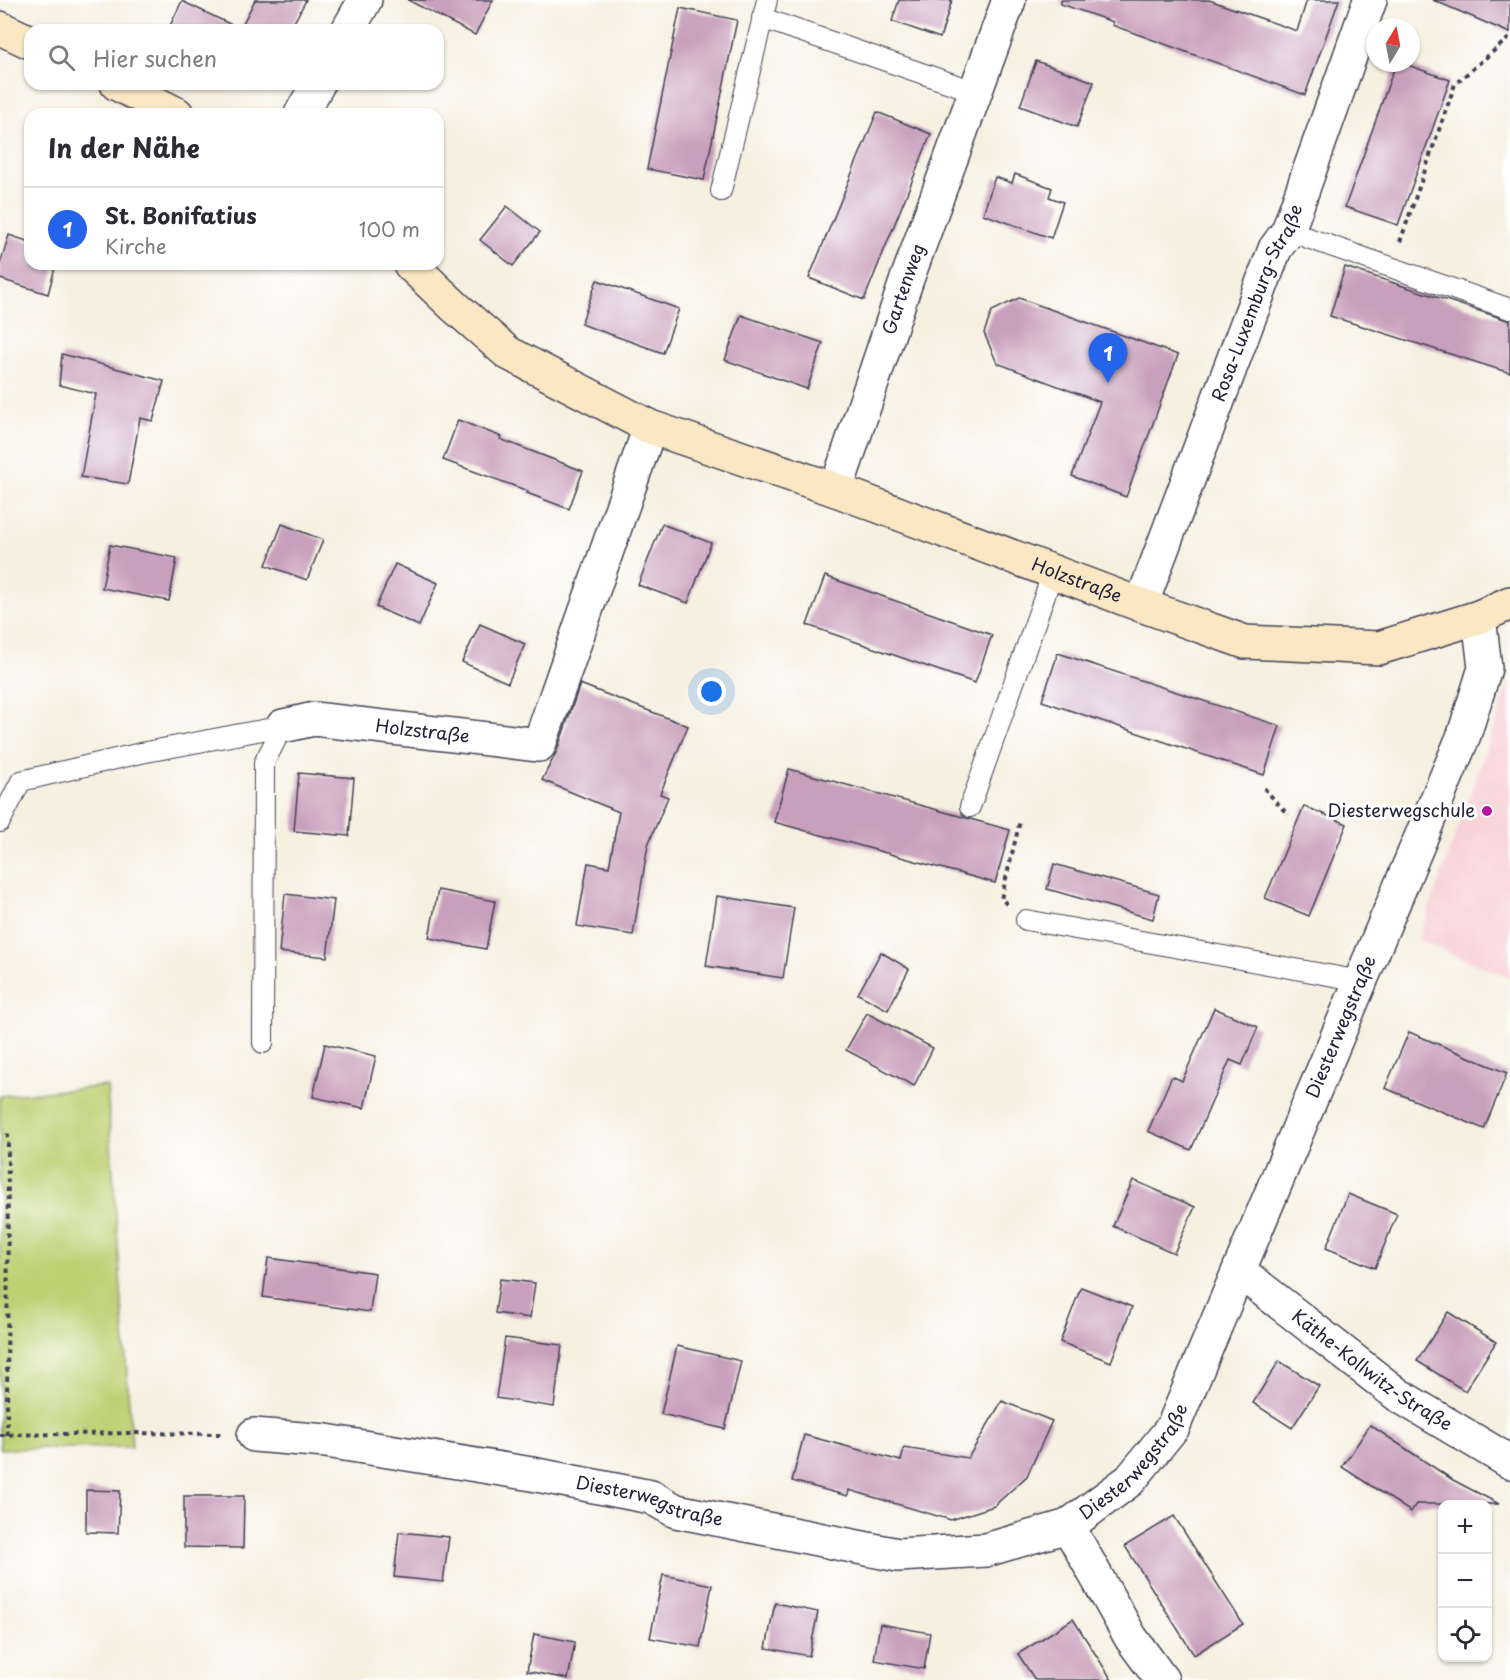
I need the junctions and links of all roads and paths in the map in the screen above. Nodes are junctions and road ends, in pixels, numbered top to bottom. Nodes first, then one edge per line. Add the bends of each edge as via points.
1 (365, 0) edge
2 (1009, 0) edge
3 (1369, 0) edge
4 (764, 9) edge
5 (351, 24) edge
6 (0, 28) edge
7 (1510, 37) edge
8 (24, 39) edge
9 (129, 90) edge
10 (315, 90) edge
11 (976, 92) junction
12 (165, 108) edge
13 (304, 108) edge
14 (721, 191) dead end
15 (1288, 231) junction
16 (1391, 267) junction
17 (417, 270) edge
18 (1510, 309) edge
19 (650, 427) junction
20 (836, 490) junction
21 (1053, 572) junction
22 (1510, 603) edge
23 (1142, 606) junction
24 (1479, 617) junction
25 (283, 726) junction
26 (1264, 788) dead end
27 (970, 807) dead end
28 (1288, 815) dead end
29 (1020, 821) dead end
30 (0, 822) edge
31 (1026, 920) joint
32 (1361, 981) junction
33 (263, 1043) dead end
34 (8, 1133) dead end
35 (1239, 1271) junction
36 (0, 1435) edge
37 (7, 1435) junction
38 (254, 1435) joint
39 (1510, 1462) edge
40 (1068, 1526) junction
41 (1162, 1680) edge

1 - 5 street
2 - 11 street, Gartenweg
3 - 15 street, Rosa-Luxemburg-Straße
4 - 11 lane
4 - 14 lane
6 - 8 street
7 - 16 path via 1455,84
9 - 12 street
10 - 13 street
11 - 20 street, Gartenweg via 907,279
15 - 16 lane
15 - 23 street, Rosa-Luxemburg-Straße via 1275,249
16 - 18 lane
17 - 19 street, Holzstraße via 508,353
19 - 20 street, Holzstraße
19 - 25 street, Holzstraße via 539,745 314,719
20 - 21 street, Holzstraße
21 - 23 street, Holzstraße
21 - 27 lane
22 - 24 street, Holzstraße
23 - 24 street, Holzstraße via 1245,642 1379,648
24 - 32 street, Diesterwegstraße via 1485,668 1464,735
25 - 30 lane, Holzstraße via 21,780
25 - 33 lane via 264,763
26 - 28 path
29 - 31 path via 1001,899
31 - 32 lane
32 - 35 street, Diesterwegstraße
34 - 37 path
35 - 39 street, Käthe-Kollwitz-Straße via 1398,1395
35 - 40 street, Diesterwegstraße via 1173,1427 1130,1480
36 - 37 path
37 - 38 path
38 - 40 street, Diesterwegstraße via 326,1441 532,1474 651,1497 676,1511 898,1555 986,1550
40 - 41 street via 1131,1638

